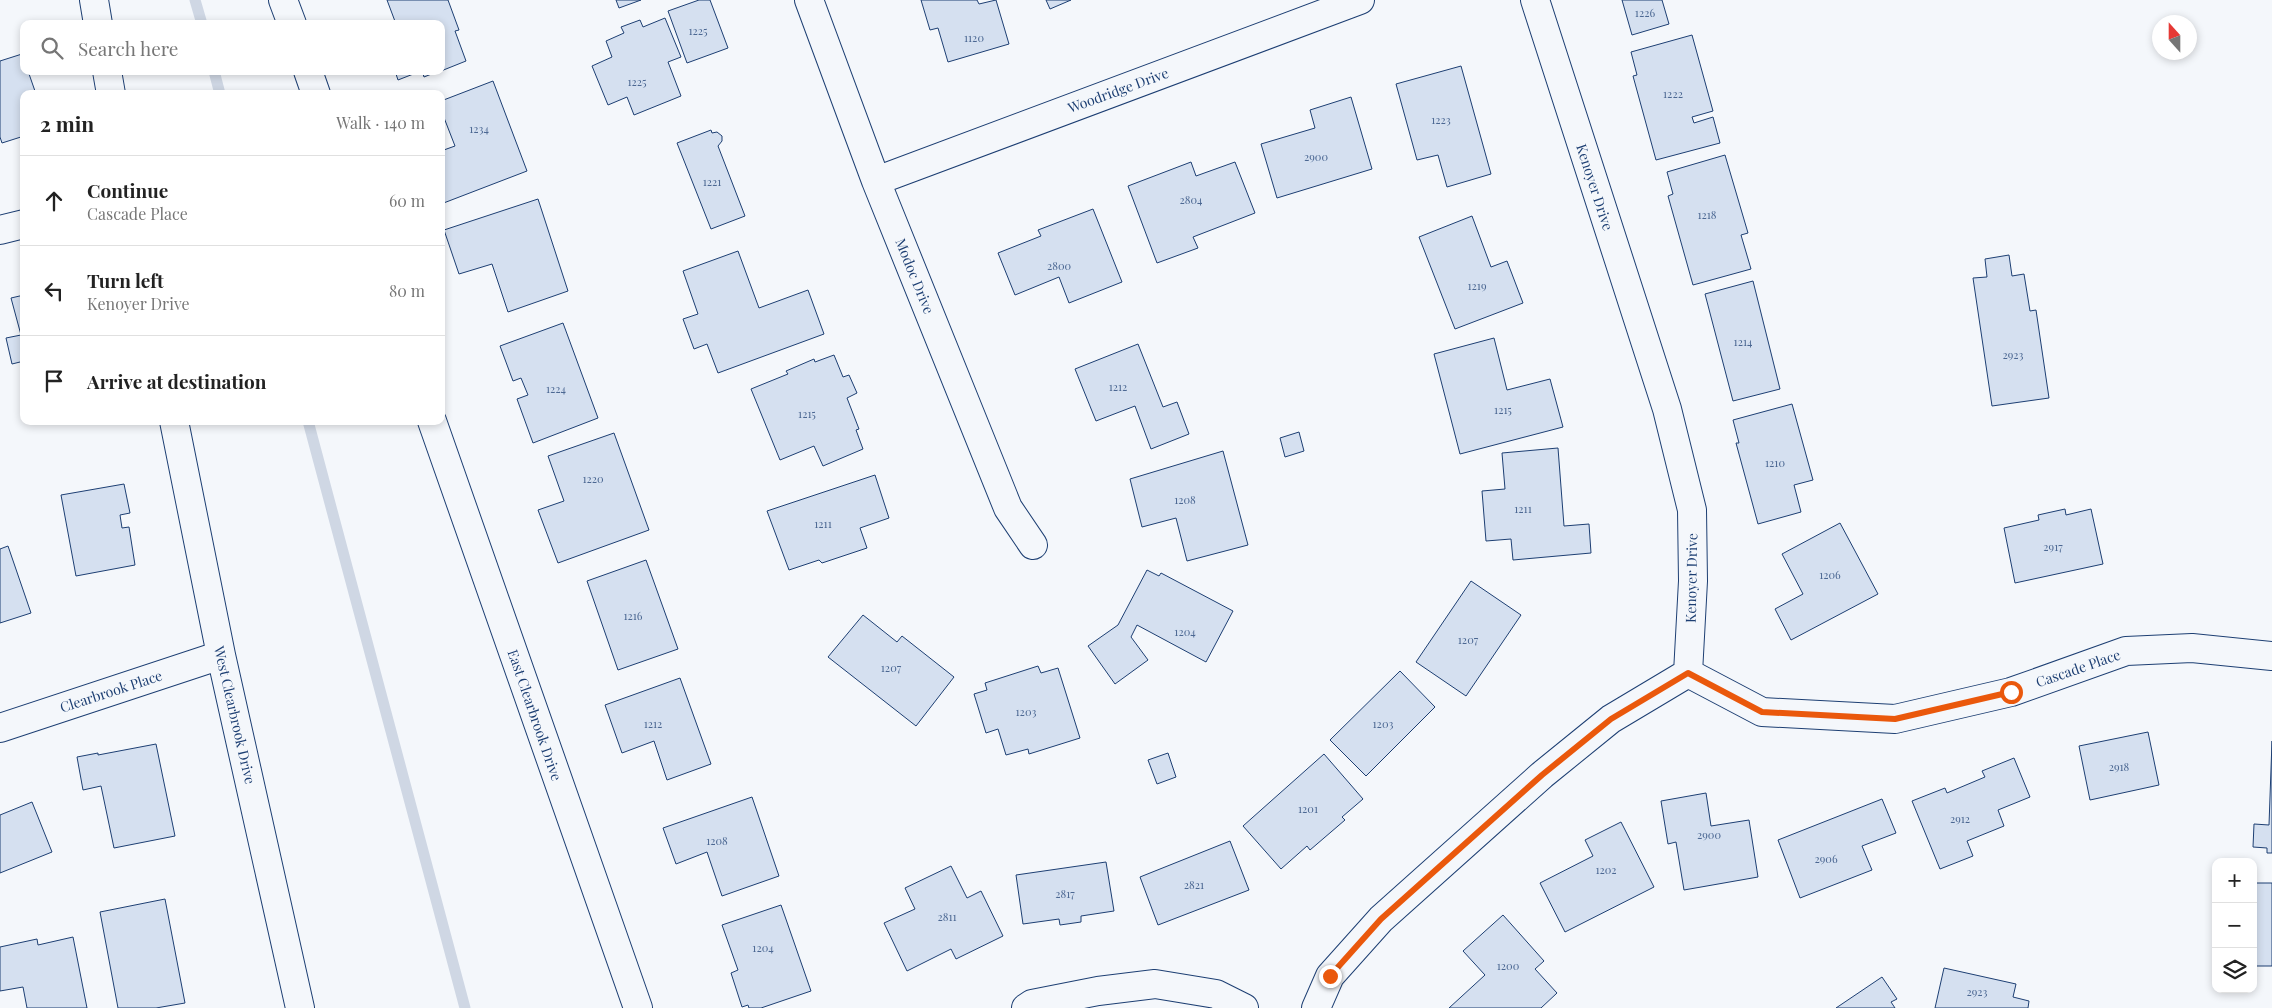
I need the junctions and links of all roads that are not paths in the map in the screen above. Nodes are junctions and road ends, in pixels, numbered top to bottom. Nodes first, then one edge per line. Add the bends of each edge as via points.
1 (94, 0) edge
2 (283, 0) edge
3 (809, 0) edge
4 (1360, 0) edge
5 (1535, 0) edge
6 (97, 20) edge
7 (290, 20) edge
8 (108, 75) edge
9 (309, 75) edge
10 (109, 90) edge
11 (315, 90) edge
12 (876, 180) junction
13 (20, 225) edge
14 (0, 230) edge
15 (175, 425) edge
16 (433, 425) edge
17 (1033, 545) dead end
18 (221, 655) junction
19 (2272, 656) edge
20 (1688, 673) junction
21 (0, 728) edge
22 (300, 1008) edge
23 (638, 1008) edge
24 (1026, 1008) edge
25 (1244, 1008) edge
26 (1316, 1008) edge

1 - 6 street
2 - 7 street
3 - 12 street, Modoc Drive
4 - 12 street, Woodridge Drive
5 - 20 street, Kenoyer Drive via 1667,409 1692,510 1693,581
8 - 10 street
9 - 11 street
12 - 17 street, Modoc Drive via 1008,508
13 - 14 street
15 - 18 street, West Clearbrook Drive
16 - 23 street, East Clearbrook Drive
18 - 21 street, Clearbrook Place
18 - 22 street, West Clearbrook Drive
19 - 20 street, Cascade Place via 2192,648 2126,651 2011,692 1895,719 1762,712
20 - 26 street via 1611,719 1542,775 1381,919 1330,976
24 - 25 street via 1032,1004 1098,991 1155,984 1216,994

